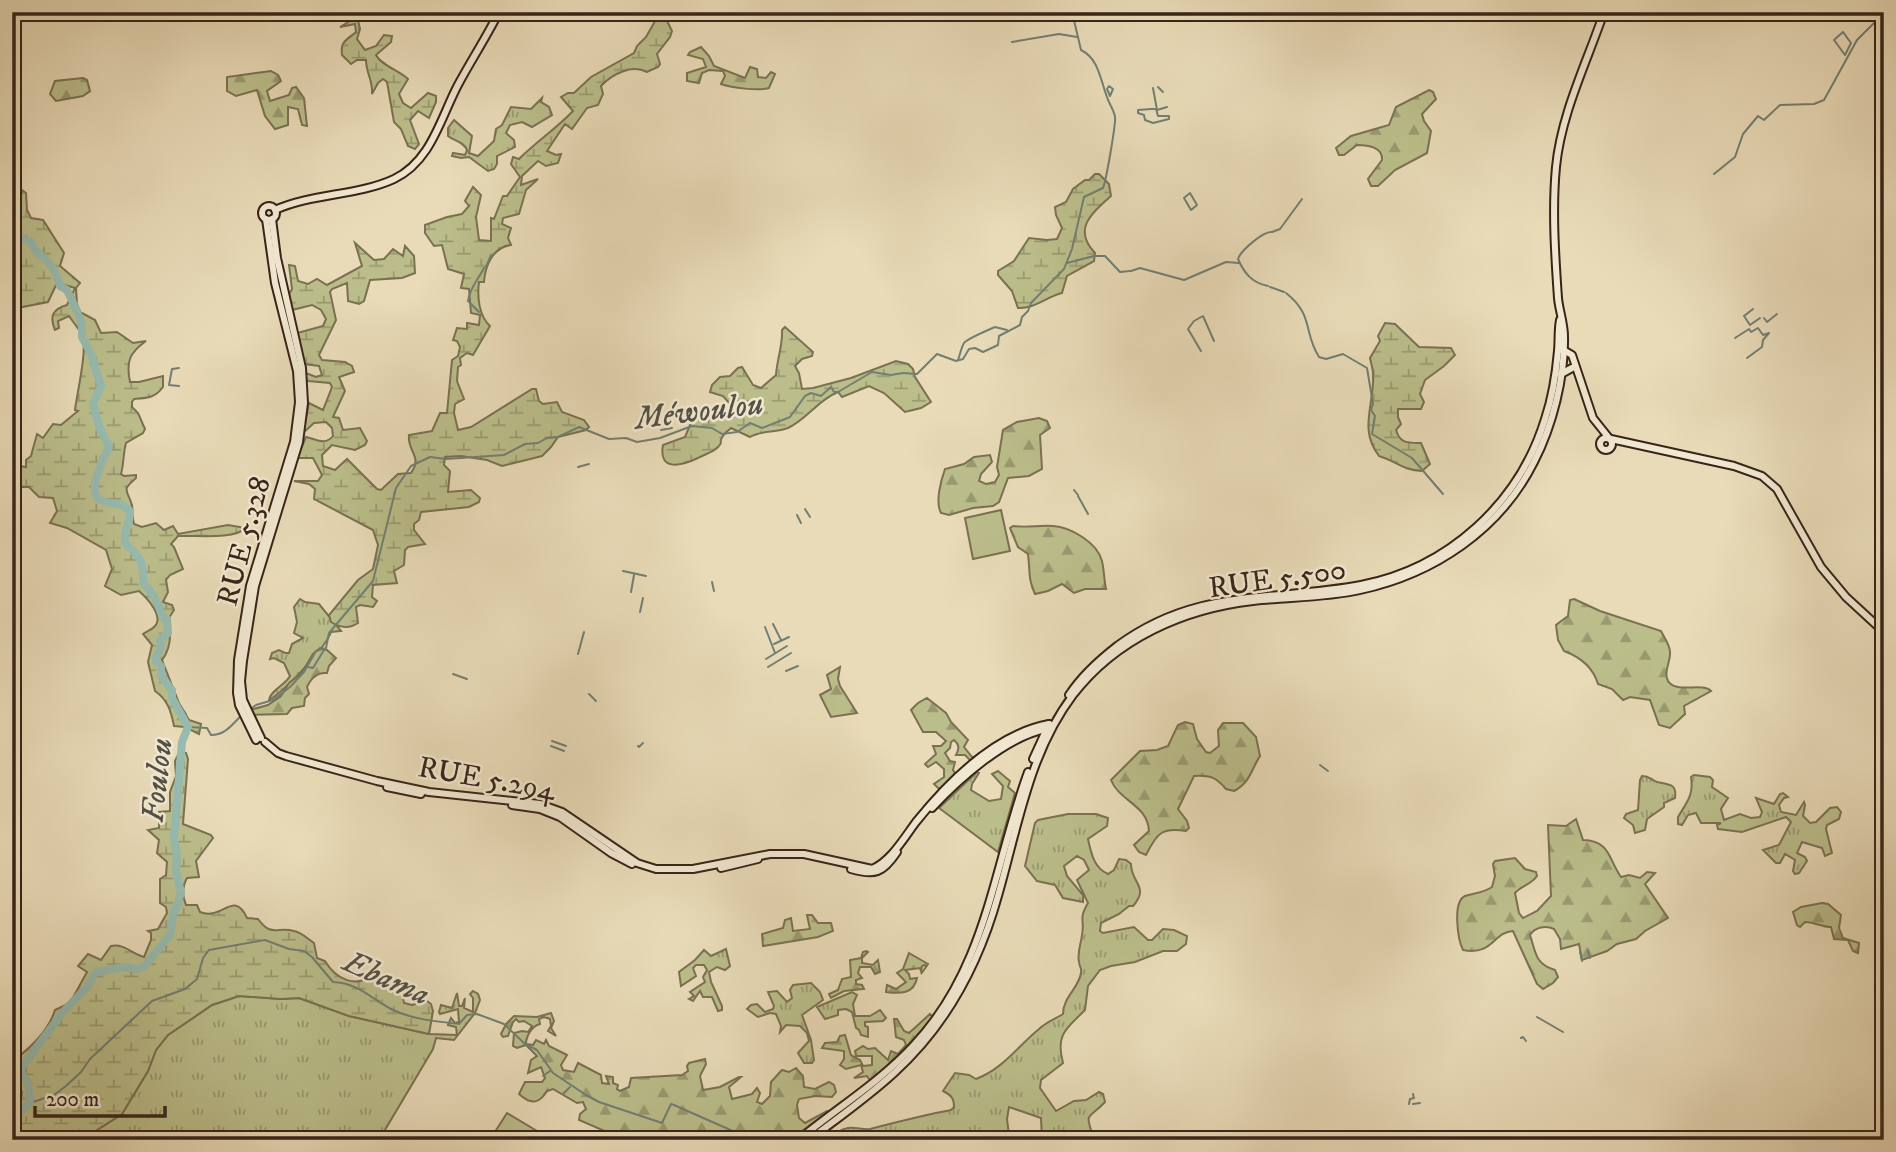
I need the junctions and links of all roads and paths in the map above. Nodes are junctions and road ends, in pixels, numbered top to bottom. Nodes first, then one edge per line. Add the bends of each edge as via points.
1 (497, 12) edge
2 (1604, 12) edge
3 (273, 209) junction
4 (269, 219) junction
5 (1560, 318) junction
6 (1564, 337) junction
7 (1561, 352) junction
8 (1572, 355) junction
9 (1572, 368) junction
10 (1579, 372) junction
11 (1560, 376) junction
12 (1552, 406) junction
13 (1593, 418) junction
14 (1600, 441) junction
15 (1611, 441) junction
16 (1884, 632) edge
17 (1050, 726) junction
18 (261, 742) joint
19 (799, 1140) edge
20 (809, 1140) edge

1 - 3 main road via 429,146 412,168 382,183
2 - 5 main road, RUE 5.500 via 1558,156 1555,215
3 - 4 main road via 275,214
3 - 4 main road via 263,210
4 - 18 main road, RUE 5.328 via 304,391 301,431 251,602 241,681 245,713
5 - 6 main road, RUE 5.500
5 - 7 main road
6 - 7 main road, RUE 5.500
6 - 8 main road
7 - 8 main road
7 - 9 main road
7 - 11 main road, RUE 5.500
7 - 12 main road
8 - 10 main road
9 - 10 main road
9 - 11 main road
10 - 13 main road
11 - 12 main road, RUE 5.500
12 - 17 main road, RUE 5.500 via 1514,486 1470,533 1440,554 1394,576 1360,585 1228,599 1175,613 1140,631 1094,665
12 - 17 main road, RUE 5.500 via 1549,429 1509,502 1476,535 1438,561 1360,590 1238,603 1190,614 1141,636 1102,664
13 - 14 main road
13 - 15 main road
14 - 15 main road
14 - 15 main road via 1608,450
15 - 16 main road via 1734,466 1767,480 1821,567
17 - 18 main road, RUE 5.294 via 1010,737 964,771 890,855 872,869 804,854 770,853 693,869 656,869 637,863 562,813 540,804 429,792 377,781 286,756
17 - 19 main road, RUE 5.500 via 1039,741 1021,794 979,940 953,992 899,1061
17 - 20 main road, RUE 5.500 via 983,942 954,1002 904,1063

